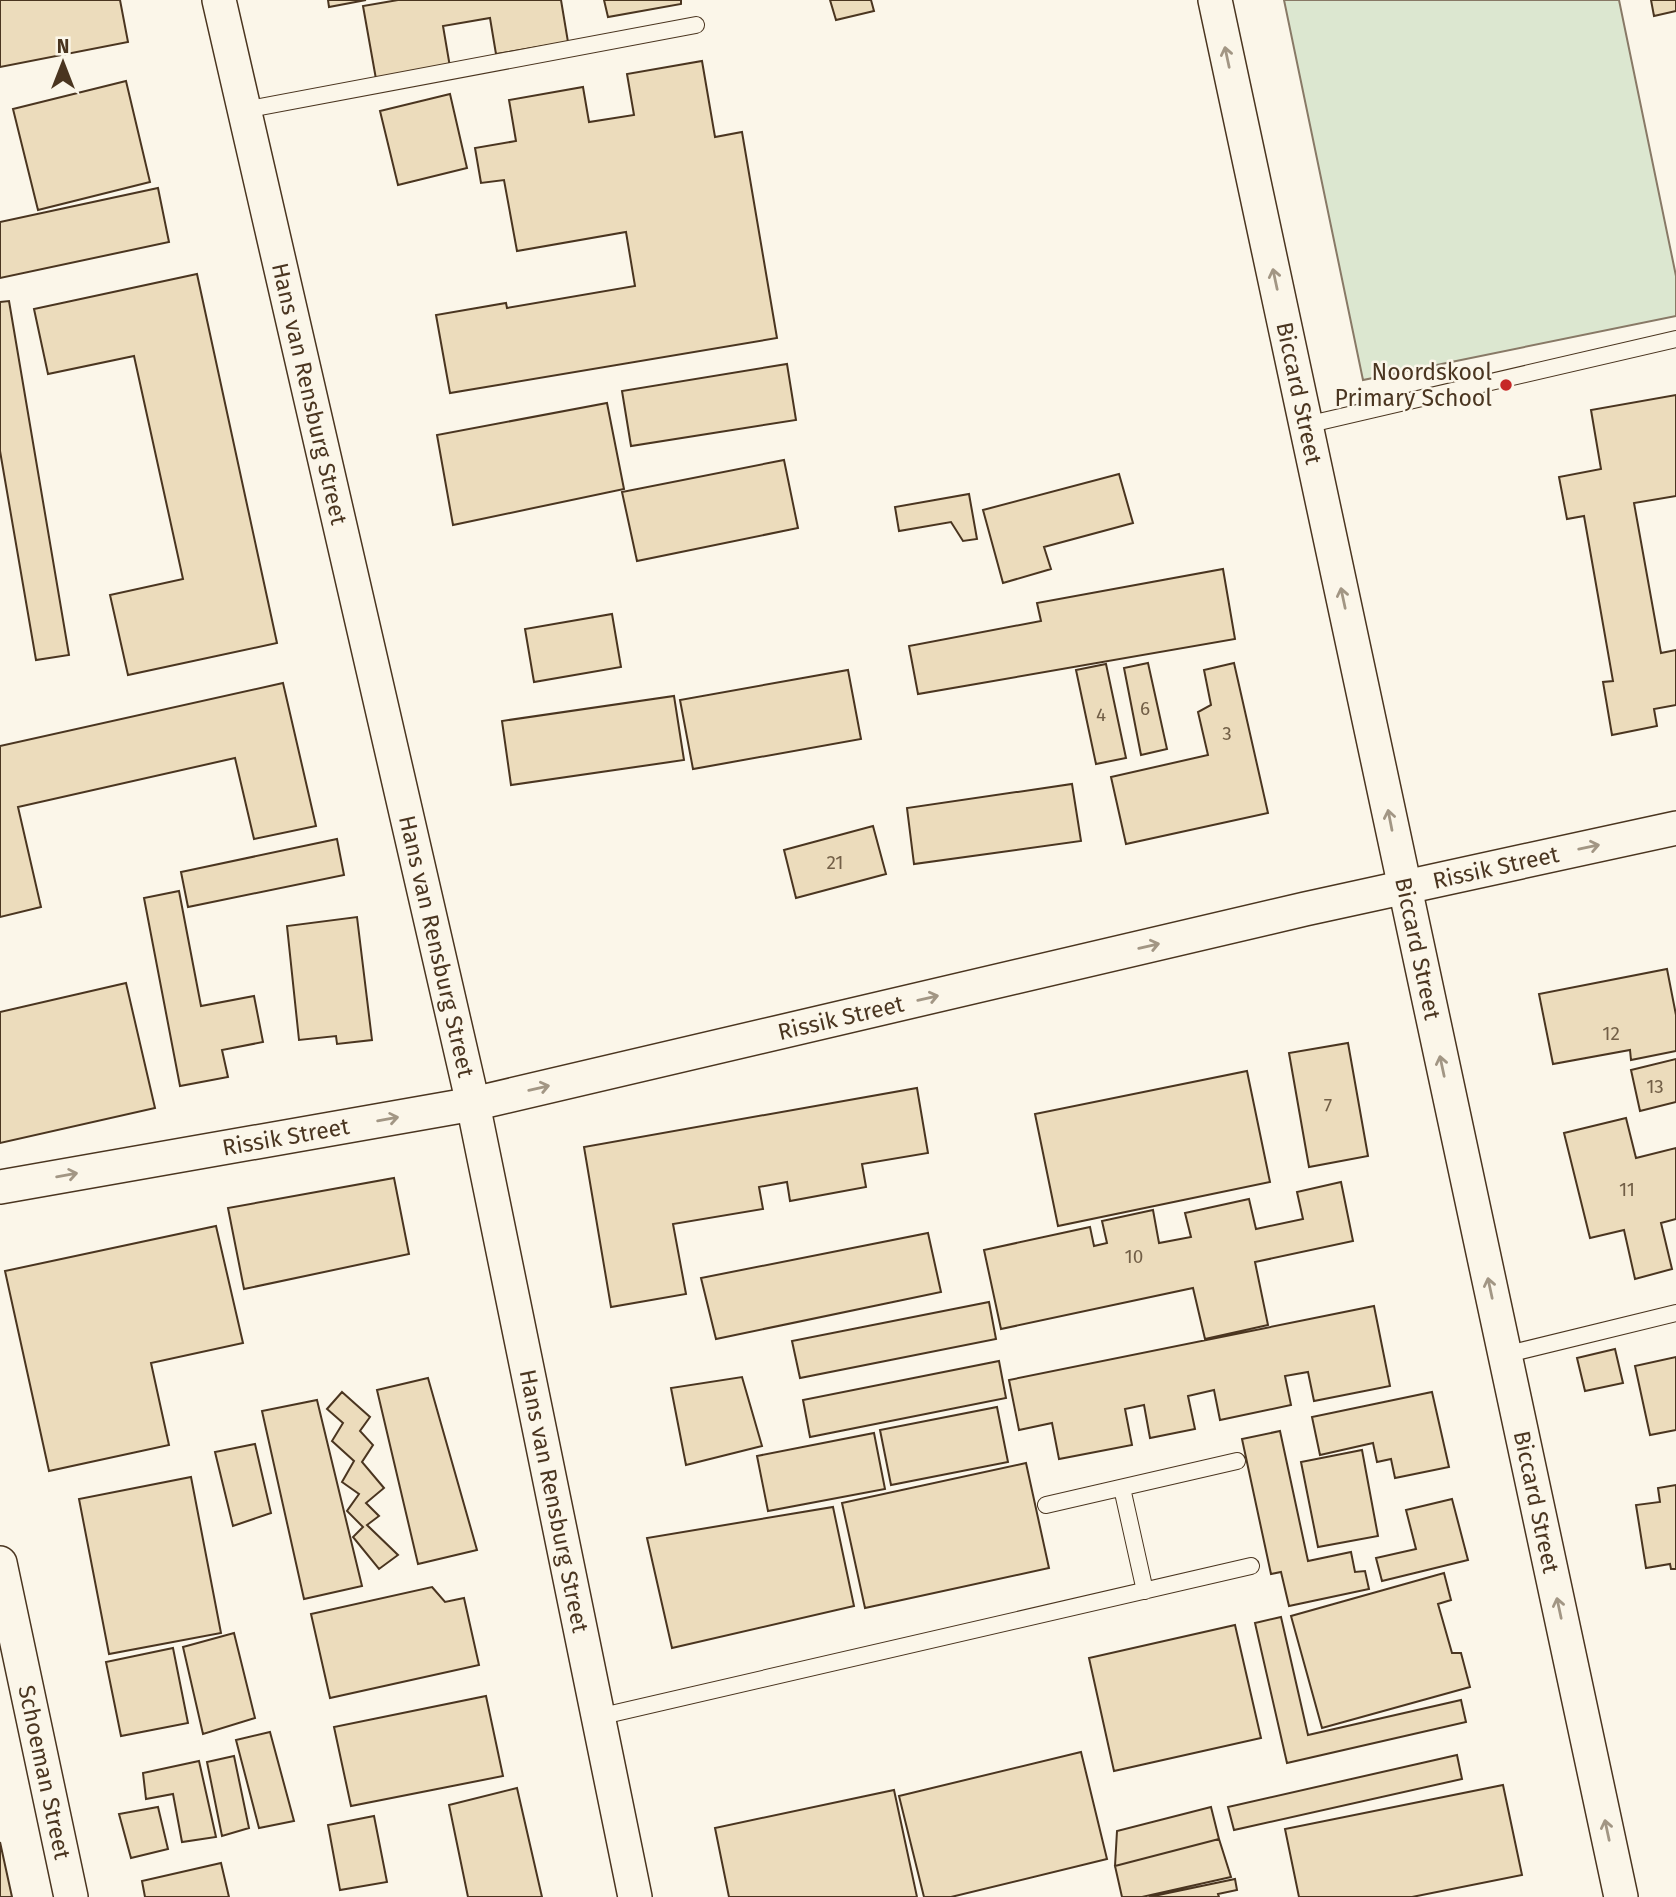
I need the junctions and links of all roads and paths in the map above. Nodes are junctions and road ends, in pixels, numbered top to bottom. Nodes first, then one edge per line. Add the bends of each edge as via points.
1 (219, 0) edge
2 (1215, 0) edge
3 (696, 25) dead end
4 (244, 110) junction
5 (1676, 340) edge
6 (1306, 425) junction
7 (1676, 828) edge
8 (1403, 887) junction
9 (472, 1104) junction
10 (0, 1187) edge
11 (1676, 1313) edge
12 (1504, 1355) junction
13 (1237, 1461) dead end
14 (1122, 1488) junction
15 (1046, 1506) dead end
16 (0, 1563) edge
17 (1251, 1566) dead end
18 (1145, 1591) junction
19 (598, 1717) junction
20 (71, 1897) edge
21 (635, 1897) edge
22 (1621, 1897) edge

1 - 4 street, Hans van Rensburg Street
6 -> 2 street, Biccard Street
3 - 4 lane
4 - 9 street, Hans van Rensburg Street
5 - 6 lane
8 -> 6 street, Biccard Street
8 -> 7 street, Rissik Street
9 -> 8 street, Rissik Street
12 -> 8 street, Biccard Street
10 -> 9 street, Rissik Street
9 - 19 street, Hans van Rensburg Street
11 - 12 lane
22 -> 12 street, Biccard Street
13 - 14 lane
14 - 15 lane
14 - 18 lane
16 - 20 street, Schoeman Street
17 - 18 lane
18 - 19 lane
19 - 21 street, Hans van Rensburg Street

